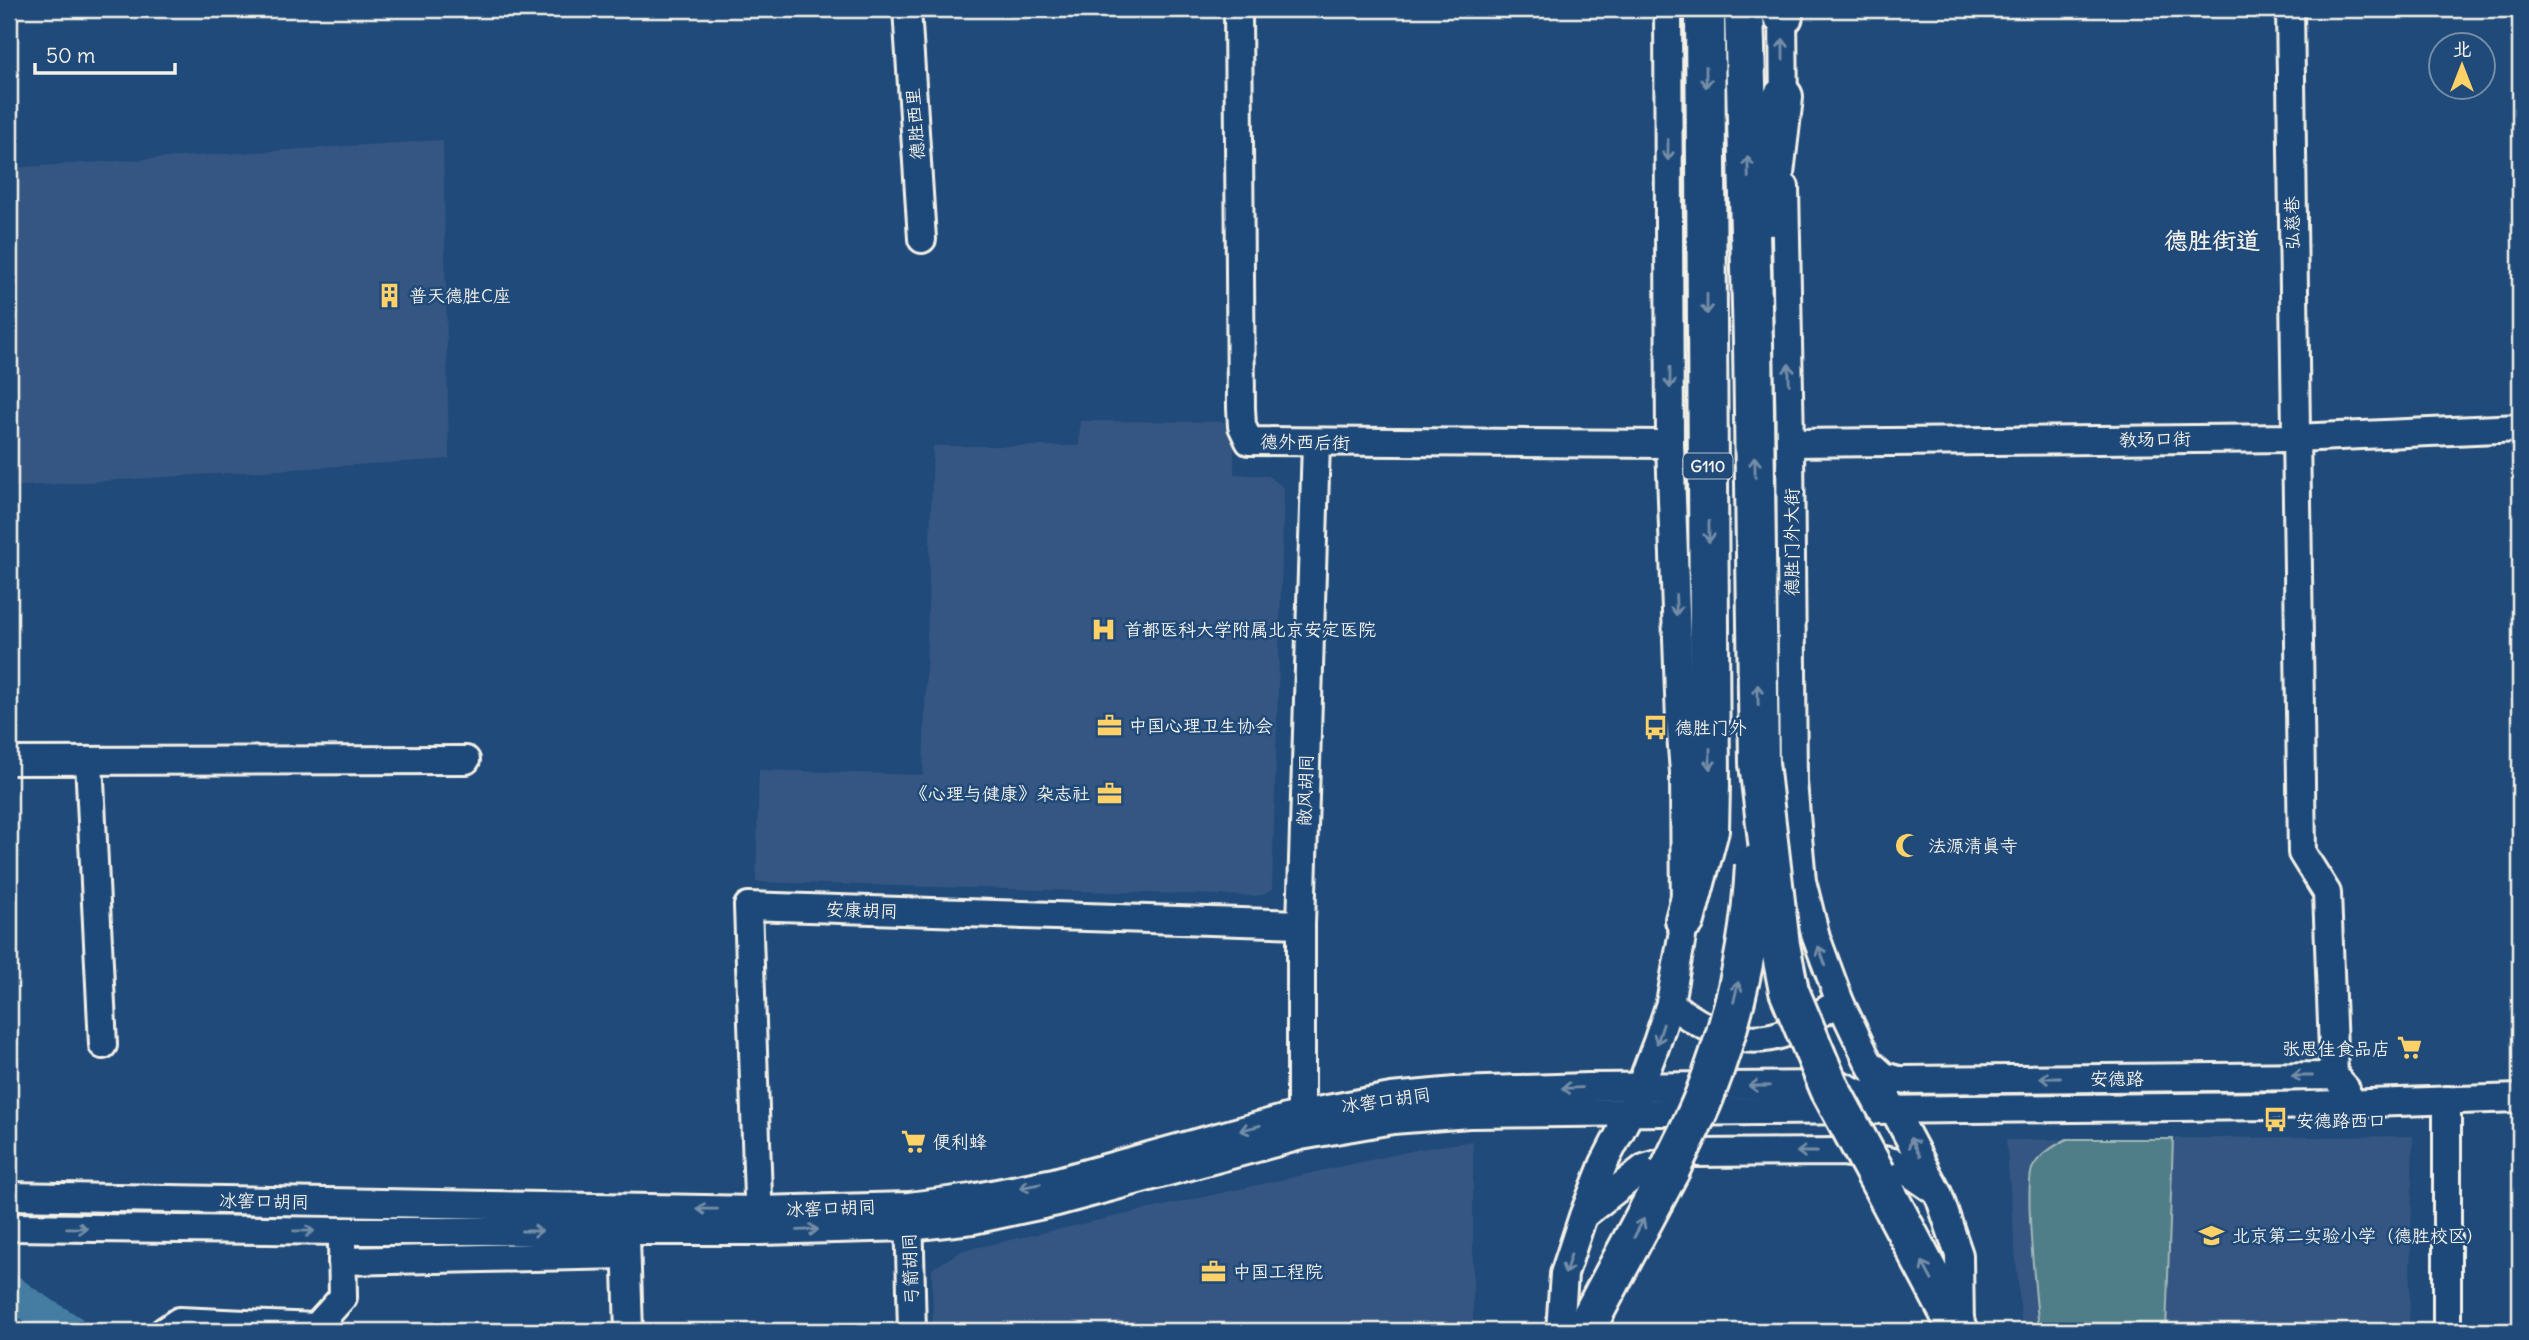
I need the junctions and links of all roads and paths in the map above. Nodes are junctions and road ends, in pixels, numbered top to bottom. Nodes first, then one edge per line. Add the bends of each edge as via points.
1 (907, 9) edge
2 (1238, 9) edge
3 (1668, 9) edge
4 (1705, 9) edge
5 (1744, 9) edge
6 (2290, 9) edge
7 (1782, 11) edge
8 (1783, 97) junction
9 (922, 239) dead end
10 (1753, 343) junction
11 (2520, 428) edge
12 (2294, 438) junction
13 (1316, 443) junction
14 (1790, 443) junction
15 (1670, 444) junction
16 (467, 760) dead end
17 (9, 761) edge
18 (89, 761) junction
19 (1759, 763) junction
20 (1685, 920) junction
21 (1301, 924) junction
22 (1840, 1002) junction
23 (1670, 1003) junction
24 (103, 1045) dead end
25 (1869, 1063) junction
26 (2334, 1076) junction
27 (1635, 1098) junction
28 (2520, 1098) edge
29 (2447, 1100) junction
30 (2358, 1102) junction
31 (1895, 1110) junction
32 (1301, 1125) junction
33 (1938, 1193) junction
34 (9, 1196) edge
35 (1583, 1216) junction
36 (909, 1217) junction
37 (759, 1221) junction
38 (9, 1227) edge
39 (343, 1231) junction
40 (626, 1243) junction
41 (342, 1261) junction
42 (1568, 1327) edge
43 (164, 1331) edge
44 (629, 1331) edge
45 (912, 1331) edge
46 (1960, 1331) edge
47 (2447, 1331) edge

1 - 9 street, 德胜西里
2 - 13 street, 德外西后街 via 1242,426 1249,442
3 -> 15 street
4 -> 20 highway, G110 via 1710,785 1709,830
10 -> 5 highway, 德胜门外大街 / G110
6 - 12 street, 弘慈巷
8 -> 7 street, 德胜门外大街
8 - 10 highway
14 -> 8 street, 德胜门外大街
19 -> 10 highway, 德胜门外大街 / G110
11 - 12 street, 教场口街
12 - 14 street, 教场口街
12 - 26 street, 弘慈巷 via 2302,853 2327,893
13 - 15 street, 德外西后街
13 - 21 street, 敞风胡同
22 -> 14 street, 德胜门外大街 via 1815,937 1802,881 1793,782
15 -> 20 street via 1684,772
16 - 18 street
17 - 18 street
18 - 24 street
42 -> 19 highway, bridge via 1675,1158 1704,1097 1745,953
46 -> 19 highway, bridge via 1830,1089 1789,991
20 - 23 street
21 - 32 street, 敞风胡同
21 - 37 street, 安康胡同 via 748,906
22 - 23 street via 1790,1031 1768,1038 1716,1033
22 - 25 street, 德胜门外大街
23 -> 27 street
26 -> 25 street, 安德路 via 1899,1080 1884,1076
25 - 31 street, 德胜门外大街
26 - 30 street
27 - 31 street, 冰窖口胡同
27 - 32 street, 冰窖口胡同
27 - 35 street
28 - 29 street, 安德路
29 - 30 street, 安德路
29 - 47 street
30 - 31 street, 安德路
33 -> 31 street, 德胜门外大街
32 - 36 street, 冰窖口胡同 via 971,1198
33 -> 35 street via 1893,1162 1843,1152 1693,1153 1644,1168
33 - 46 street, 德胜门外大街 via 1959,1255
37 -> 34 street, 冰窖口胡同
35 -> 42 street via 1564,1274
36 - 37 street, 冰窖口胡同
36 - 45 street, 弓箭胡同
37 - 40 street, 冰窖口胡同
38 -> 39 street, 冰窖口胡同
39 -> 40 street, 冰窖口胡同
39 - 41 street
40 - 41 street
40 - 44 street
41 - 43 street via 343,1297 316,1327 179,1321

